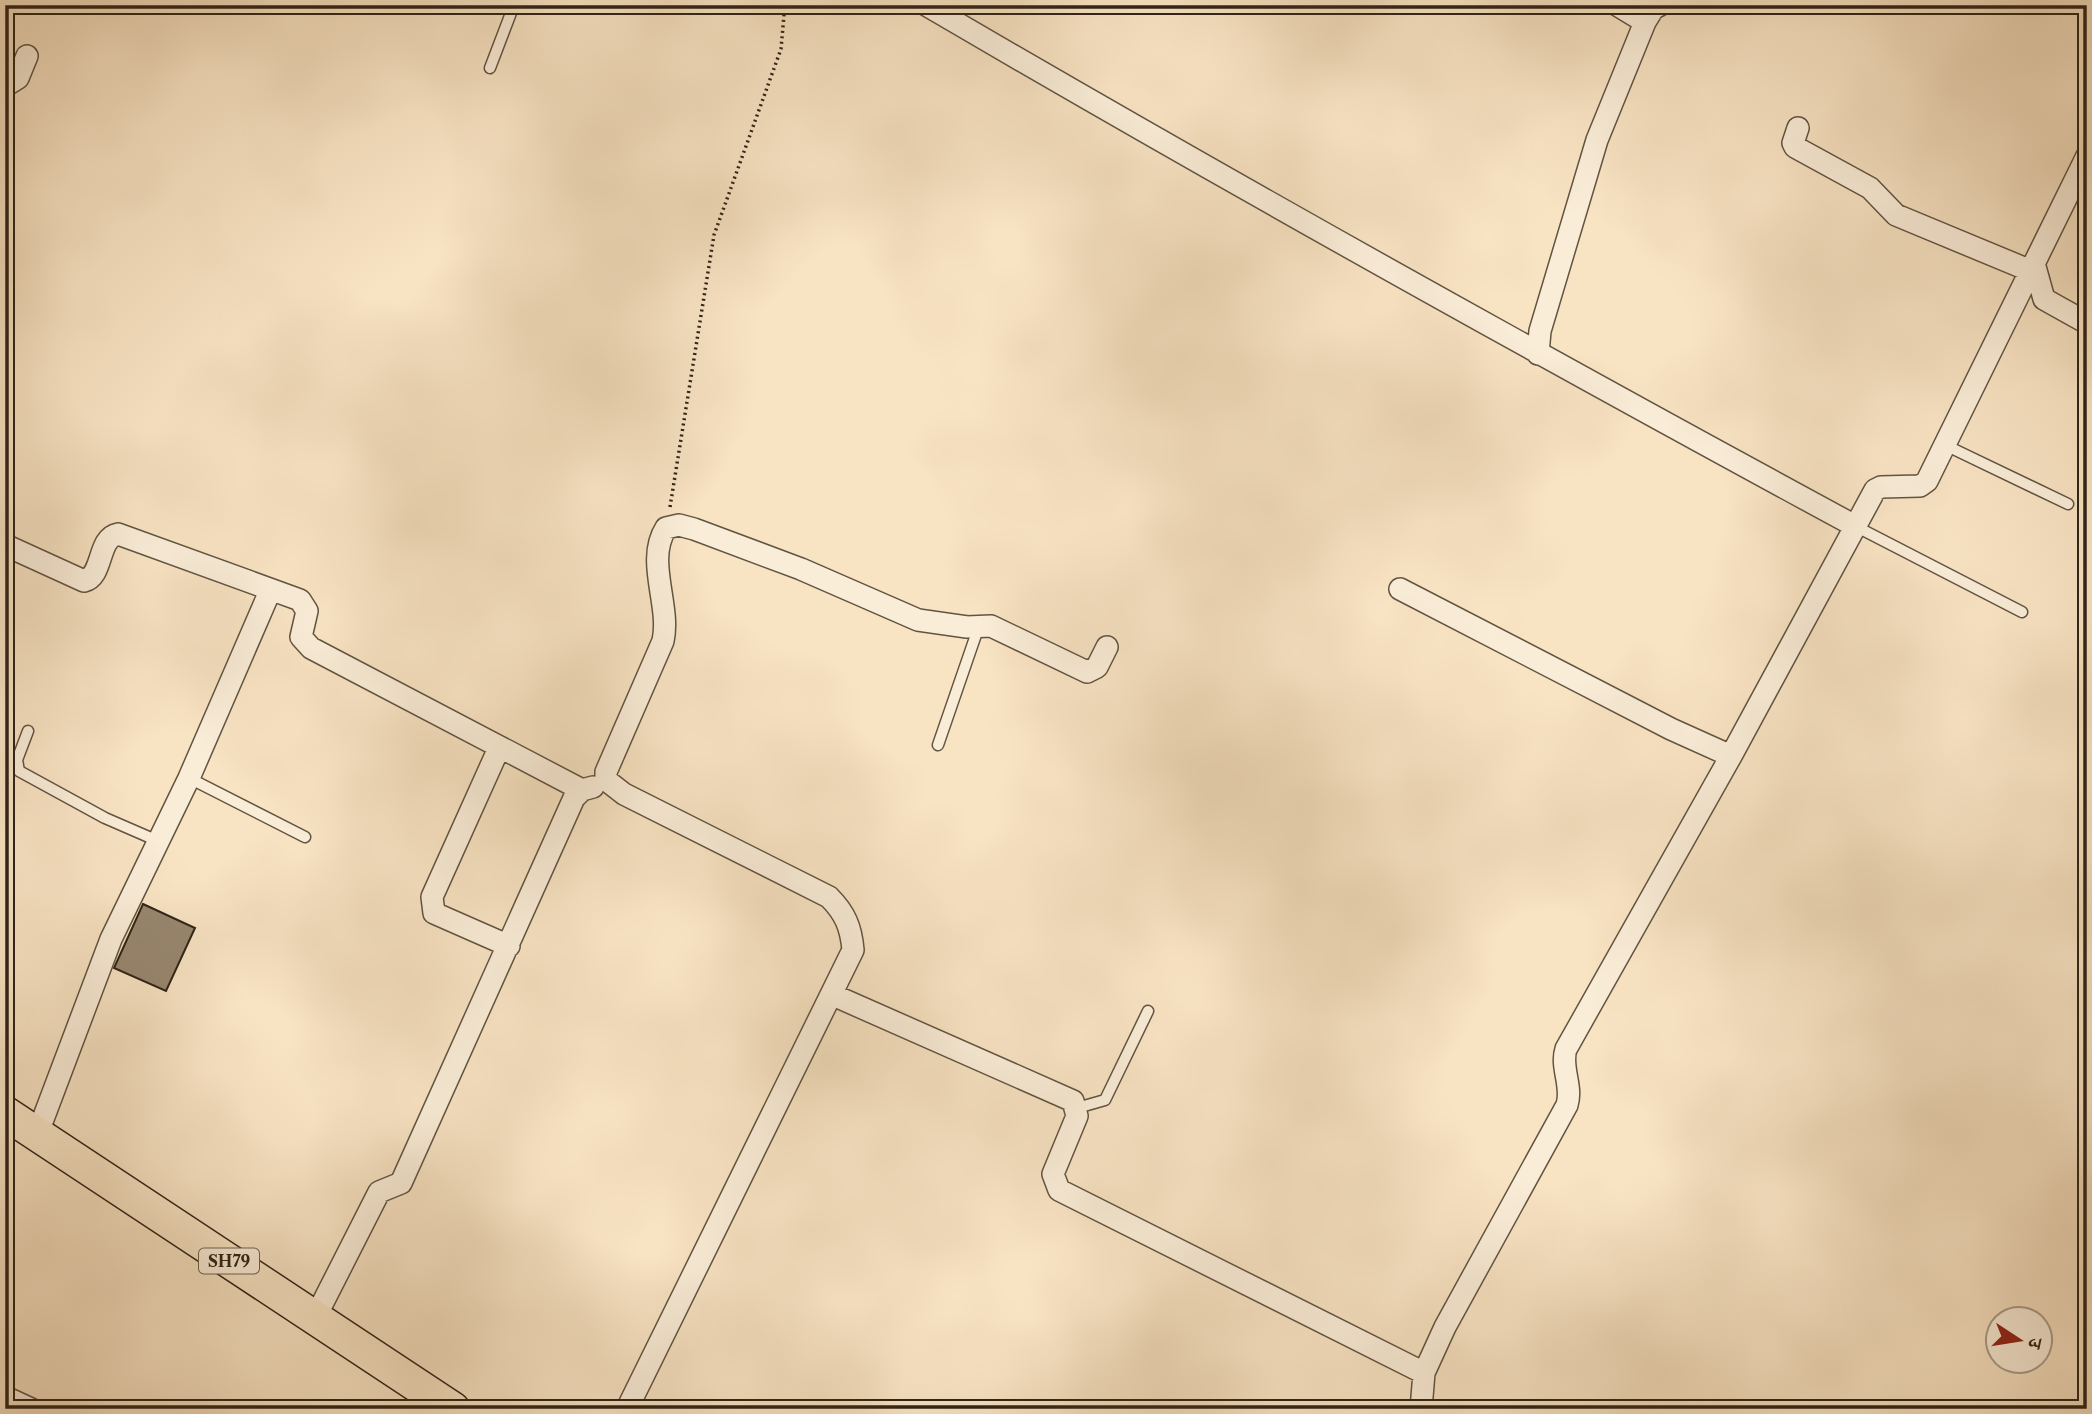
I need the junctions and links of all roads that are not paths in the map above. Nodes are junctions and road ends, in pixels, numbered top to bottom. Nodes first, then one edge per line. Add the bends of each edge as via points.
1 (514, 5) edge
2 (926, 5) edge
3 (1617, 5) edge
4 (1660, 5) edge
5 (1645, 22) junction
6 (27, 56) dead end
7 (490, 68) dead end
8 (5, 86) edge
9 (1798, 128) dead end
10 (2087, 156) edge
11 (2032, 267) junction
12 (2087, 323) edge
13 (1538, 354) junction
14 (1945, 445) junction
15 (2068, 505) dead end
16 (1855, 526) junction
17 (5, 545) edge
18 (1400, 589) dead end
19 (270, 591) junction
20 (2022, 612) dead end
21 (979, 626) junction
22 (1107, 647) dead end
23 (28, 731) dead end
24 (938, 745) dead end
25 (499, 748) junction
26 (1731, 756) junction
27 (189, 778) junction
28 (612, 788) junction
29 (582, 790) junction
30 (305, 837) dead end
31 (158, 841) junction
32 (509, 946) junction
33 (833, 995) junction
34 (1148, 1011) dead end
35 (1077, 1108) junction
36 (5, 1113) edge
37 (37, 1135) junction
38 (316, 1318) junction
39 (1424, 1373) junction
40 (5, 1397) edge
41 (31, 1409) edge
42 (453, 1409) edge
43 (627, 1409) edge
44 (1421, 1409) edge

1 - 7 lane
2 - 13 street
3 - 5 street
4 - 5 street
5 - 13 street via 1597,140 1539,331
6 - 8 street via 18,78
9 - 11 street via 1795,147 1870,188 1896,215
10 - 11 street
11 - 12 street via 2044,299
11 - 14 street
13 - 16 street
14 - 15 lane
14 - 16 street via 1927,481 1920,486 1875,490
16 - 20 lane
16 - 26 street
17 - 19 street via 84,581 93,577 108,540 118,534
18 - 26 street
19 - 25 street via 306,605 301,637 311,649
19 - 27 street
21 - 22 street via 991,626 1087,673 1097,667
21 - 24 lane
21 - 28 street via 918,620 694,528 666,528 657,553 666,618 663,641 606,772
23 - 31 lane via 17,760 19,771 114,823
25 - 29 street
25 - 32 street via 431,906 434,913
26 - 39 street via 1566,1049 1567,1105
27 - 30 lane
27 - 31 street
28 - 29 street
28 - 33 street via 829,897 842,909 852,930 853,950
29 - 32 street
31 - 37 street via 101,962
32 - 38 street via 401,1183 379,1192
33 - 35 street via 1067,1097
33 - 43 street
34 - 35 lane via 1105,1100
35 - 39 street via 1054,1174 1059,1190
36 - 37 main road, SH79
37 - 38 main road, SH79
38 - 42 main road, SH79
39 - 44 street
40 - 41 street

